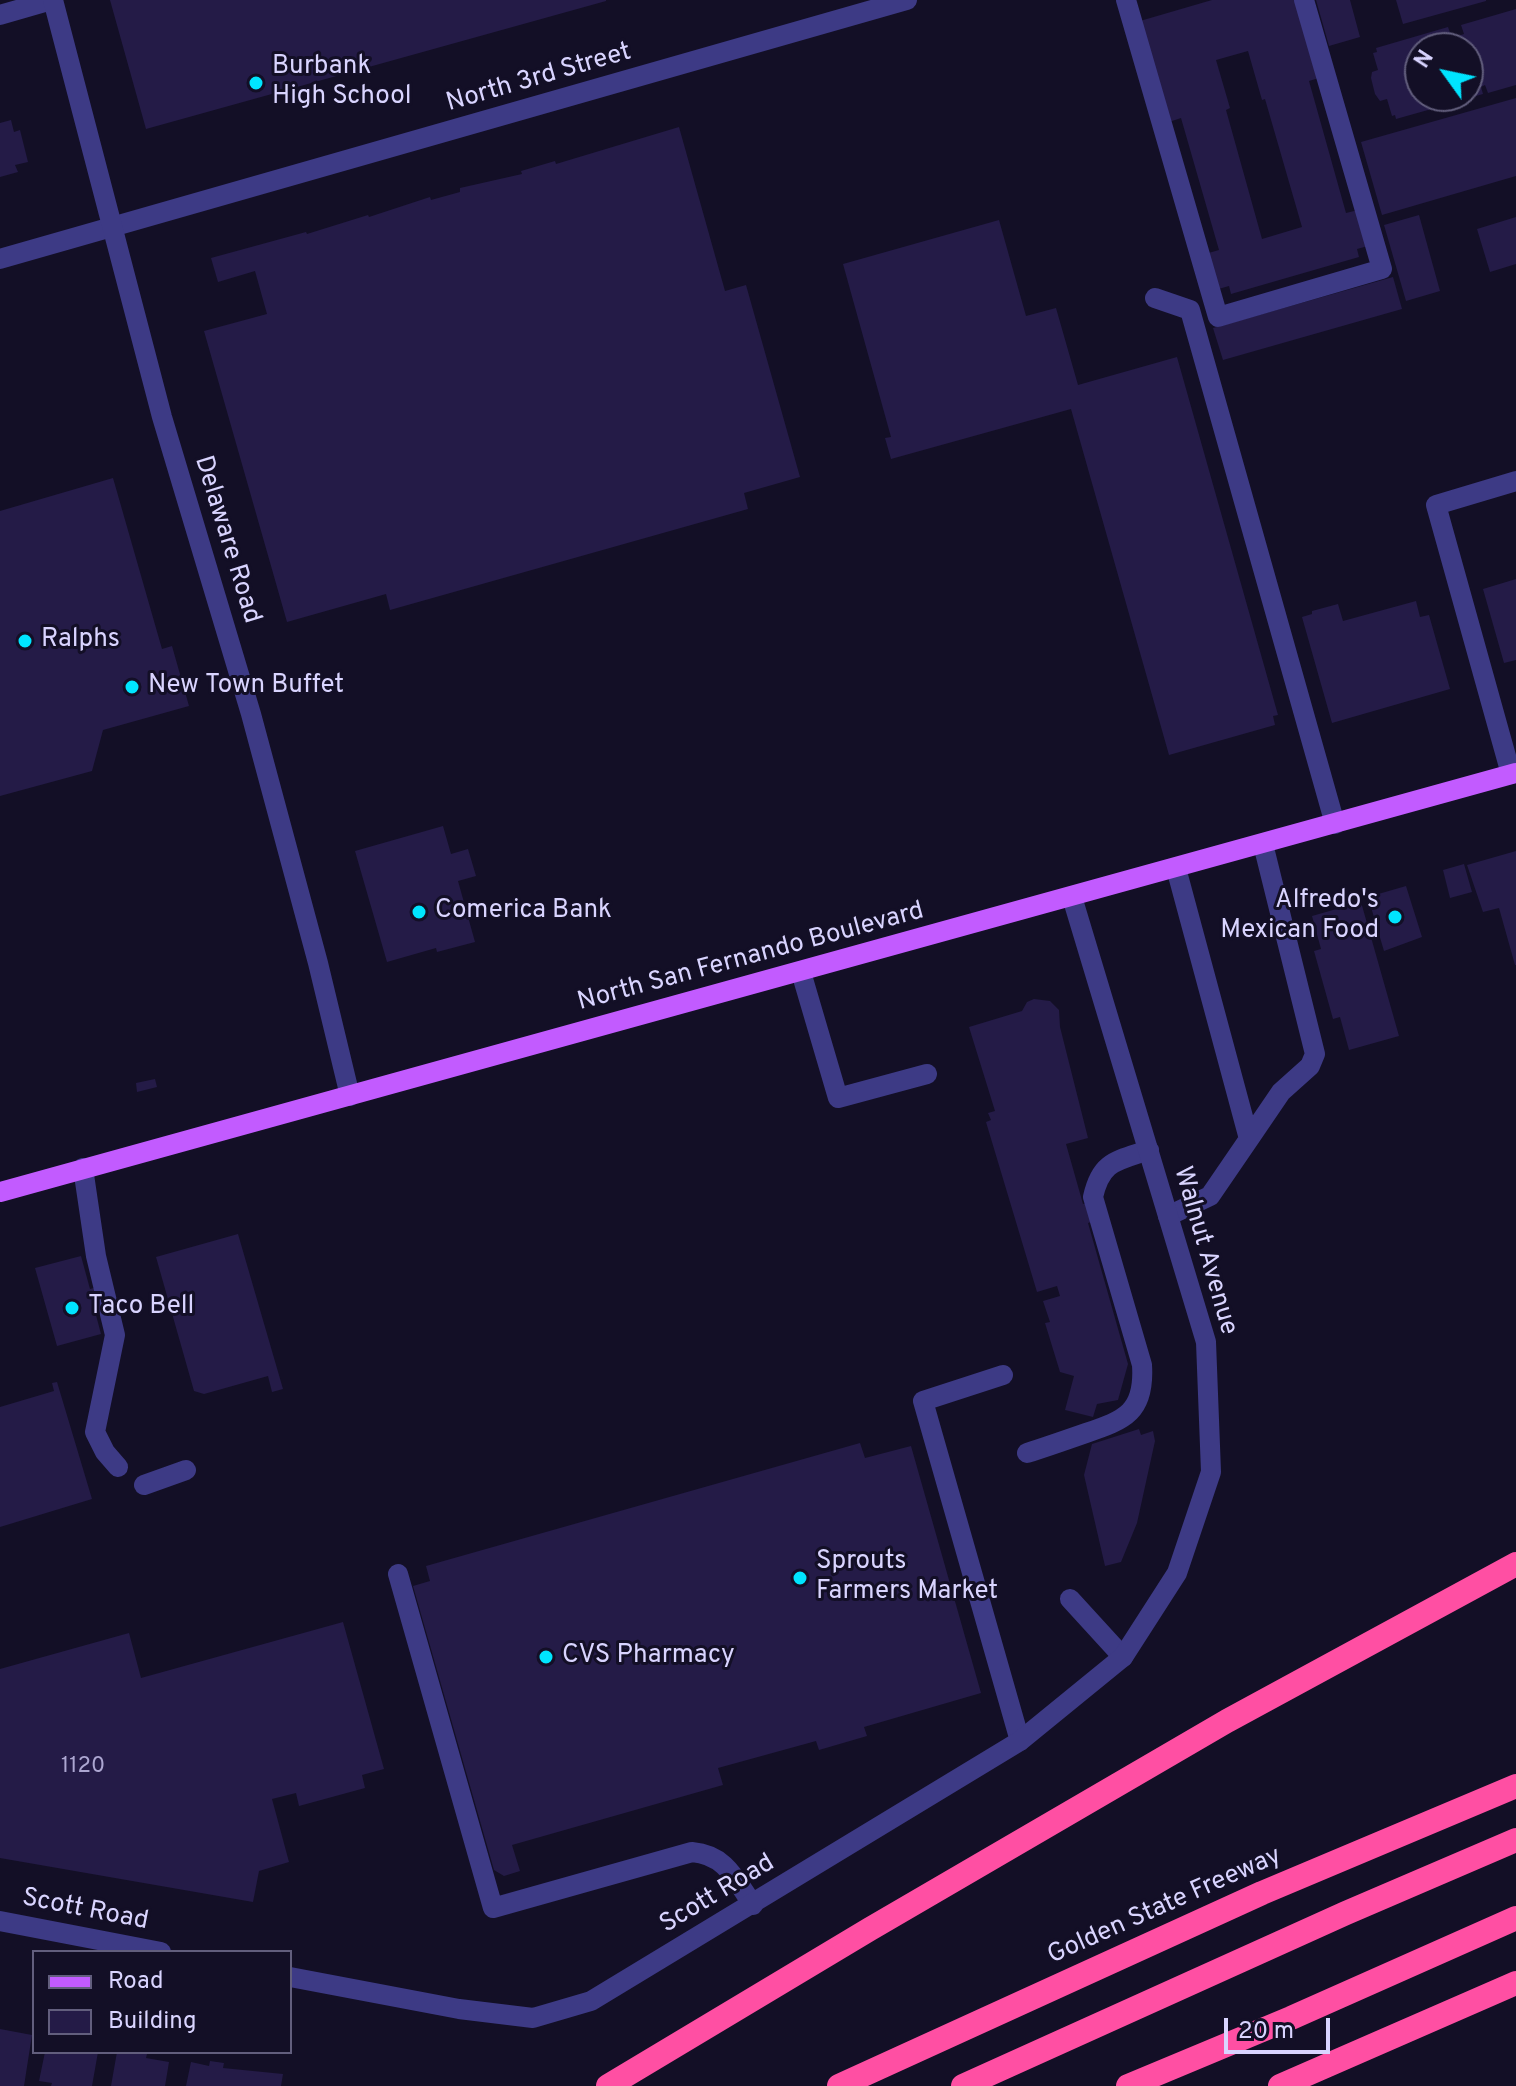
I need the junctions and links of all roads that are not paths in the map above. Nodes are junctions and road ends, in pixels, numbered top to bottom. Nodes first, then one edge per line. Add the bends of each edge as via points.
1 (53, 0) edge
2 (907, 0) edge
3 (1126, 0) edge
4 (1304, 0) edge
5 (0, 15) edge
6 (111, 227) junction
7 (0, 259) edge
8 (1155, 298) dead end
9 (1516, 481) edge
10 (1514, 773) edge
11 (1335, 824) junction
12 (1263, 844) junction
13 (1176, 868) junction
14 (1072, 897) junction
15 (801, 972) junction
16 (927, 1074) dead end
17 (350, 1096) junction
18 (1249, 1139) junction
19 (1149, 1150) junction
20 (83, 1168) junction
21 (0, 1192) edge
22 (1168, 1216) junction
23 (1003, 1375) dead end
24 (1027, 1453) dead end
25 (118, 1467) dead end
26 (186, 1470) dead end
27 (144, 1485) dead end
28 (1516, 1564) edge
29 (398, 1574) dead end
30 (1070, 1599) dead end
31 (1123, 1657) junction
32 (1020, 1741) junction
33 (1516, 1786) edge
34 (1516, 1840) edge
35 (753, 1905) junction
36 (1516, 1918) edge
37 (0, 1921) edge
38 (151, 1950) edge
39 (292, 1977) edge
40 (1516, 1983) edge
41 (608, 2086) edge
42 (839, 2086) edge
43 (963, 2086) edge
44 (1128, 2086) edge
45 (1280, 2086) edge

1 - 5 street
1 - 6 street, Delaware Road
2 - 6 street, North 3rd Street
3 - 4 street via 1218,317 1382,269
6 - 7 street, North 3rd Street
6 - 17 street, Delaware Road via 251,714
8 - 11 street via 1190,310
9 - 10 street via 1436,505
10 - 11 main road, North San Fernando Boulevard
11 - 12 main road, North San Fernando Boulevard
12 - 13 main road, North San Fernando Boulevard
12 - 18 street via 1315,1054
13 - 14 main road, North San Fernando Boulevard
13 - 18 street
14 - 15 main road, North San Fernando Boulevard
14 - 19 street, Walnut Avenue
15 - 16 street via 838,1098
15 - 17 main road, North San Fernando Boulevard
17 - 20 main road, North San Fernando Boulevard
18 - 22 street via 1210,1196
19 - 22 street, Walnut Avenue
19 - 24 street via 1113,1162 1098,1178 1093,1197 1142,1365 1143,1383 1134,1406 1120,1421
20 - 21 main road, North San Fernando Boulevard
20 - 25 street via 115,1335 95,1432
22 - 31 street, Walnut Avenue via 1206,1342 1211,1472 1177,1573
23 - 32 street via 923,1401
26 - 27 street
28 - 41 highway via 1227,1721
29 - 35 street via 493,1908 692,1852 722,1861
30 - 31 street
31 - 32 street, Scott Road
32 - 35 street, Scott Road
33 - 42 highway, Golden State Freeway via 1262,1893
34 - 43 highway
35 - 39 street, Scott Road via 591,2001 533,2018
36 - 44 highway
37 - 38 street, Scott Road
40 - 45 highway

